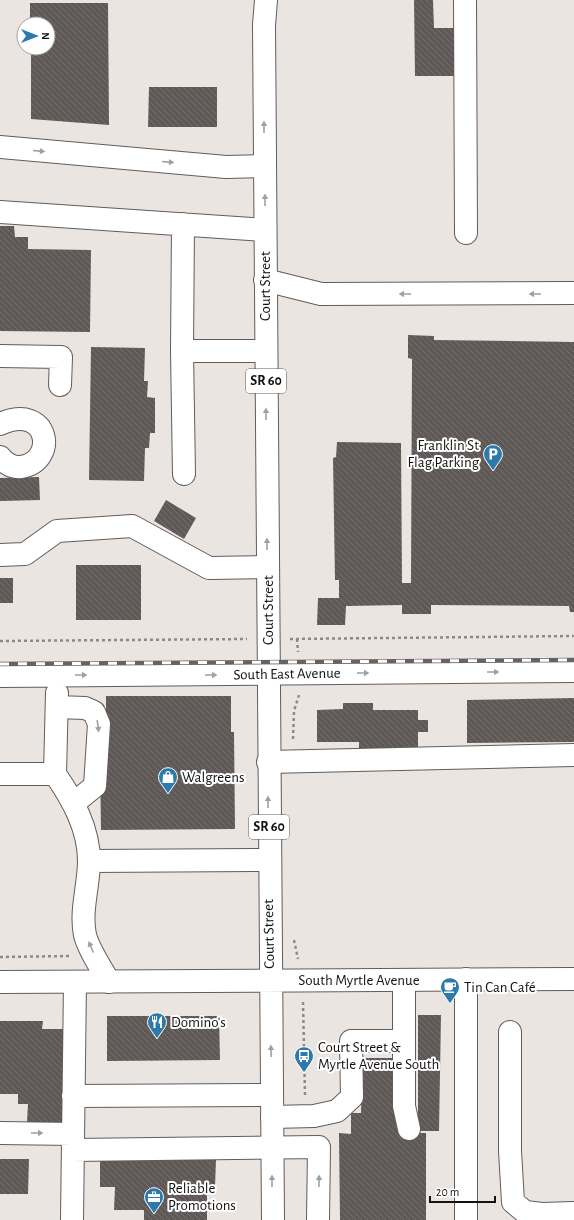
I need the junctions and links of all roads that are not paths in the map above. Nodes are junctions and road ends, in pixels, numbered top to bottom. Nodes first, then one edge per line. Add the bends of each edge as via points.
1 (266, 0) edge
2 (465, 0) edge
3 (0, 147) edge
4 (264, 166) junction
5 (0, 212) edge
6 (183, 224) junction
7 (265, 230) junction
8 (466, 233) dead end
9 (265, 280) junction
10 (574, 293) edge
11 (182, 351) junction
12 (265, 351) junction
13 (0, 356) edge
14 (60, 385) dead end
15 (0, 424) edge
16 (0, 456) edge
17 (184, 474) dead end
18 (0, 555) edge
19 (267, 567) junction
20 (574, 671) edge
21 (268, 674) junction
22 (0, 676) edge
23 (58, 676) junction
24 (57, 707) junction
25 (574, 756) edge
26 (268, 762) junction
27 (0, 774) edge
28 (55, 774) junction
29 (74, 803) junction
30 (269, 860) junction
31 (89, 861) junction
32 (466, 979) junction
33 (574, 979) edge
34 (404, 980) junction
35 (270, 981) junction
36 (0, 982) edge
37 (75, 982) junction
38 (109, 982) junction
39 (510, 1032) dead end
40 (404, 1042) junction
41 (272, 1095) junction
42 (73, 1096) junction
43 (272, 1117) junction
44 (409, 1129) dead end
45 (0, 1133) edge
46 (73, 1142) junction
47 (272, 1146) junction
48 (574, 1213) edge
49 (72, 1220) edge
50 (273, 1220) edge
51 (318, 1220) edge
52 (466, 1220) edge

4 -> 1 main road, Court Street / SR 60
2 - 8 main road
3 -> 4 main road via 226,167
7 -> 4 main road, Court Street / SR 60
5 - 6 main road
6 - 7 main road
6 - 11 main road
7 - 9 main road, Court Street / SR 60
10 -> 9 main road via 321,294
9 - 12 main road, Court Street / SR 60
11 - 12 main road
11 - 17 main road
19 -> 12 main road, Court Street / SR 60
13 - 14 main road via 61,357
15 - 16 main road via 23,418 35,423 43,434 44,446 39,458 29,466 16,467 4,462
18 - 19 main road via 25,554 57,531 132,526 209,568
19 - 21 main road, Court Street / SR 60
21 -> 20 main road, South East Avenue
23 -> 21 main road, South East Avenue
21 - 26 main road, Court Street / SR 60
22 - 23 main road, South East Avenue
23 - 24 main road
24 - 28 main road
24 -> 29 main road via 85,708 94,712 99,724 95,786
25 - 26 main road
30 -> 26 main road, Court Street / SR 60
27 - 28 main road
28 - 29 main road
29 - 31 main road via 85,832
30 - 31 main road
30 - 35 main road, Court Street / SR 60
38 -> 31 main road via 85,935
32 - 33 main road, South Myrtle Avenue
32 - 34 main road, South Myrtle Avenue
32 - 52 main road
34 - 35 main road, South Myrtle Avenue
34 - 40 main road
35 - 38 main road, South Myrtle Avenue
41 -> 35 main road, Court Street
36 - 37 main road, South Myrtle Avenue
37 - 38 main road, South Myrtle Avenue
37 - 42 main road
39 - 48 main road via 510,1151 513,1202 525,1212
40 - 43 main road via 351,1041 352,1097 336,1111 306,1116
40 - 44 main road via 404,1106
41 - 42 main road
41 - 43 main road, Court Street
42 - 46 main road
43 - 47 main road, Court Street
45 -> 46 main road
46 - 47 main road
46 - 49 main road
50 -> 47 main road, Court Street
51 -> 47 main road via 319,1147

